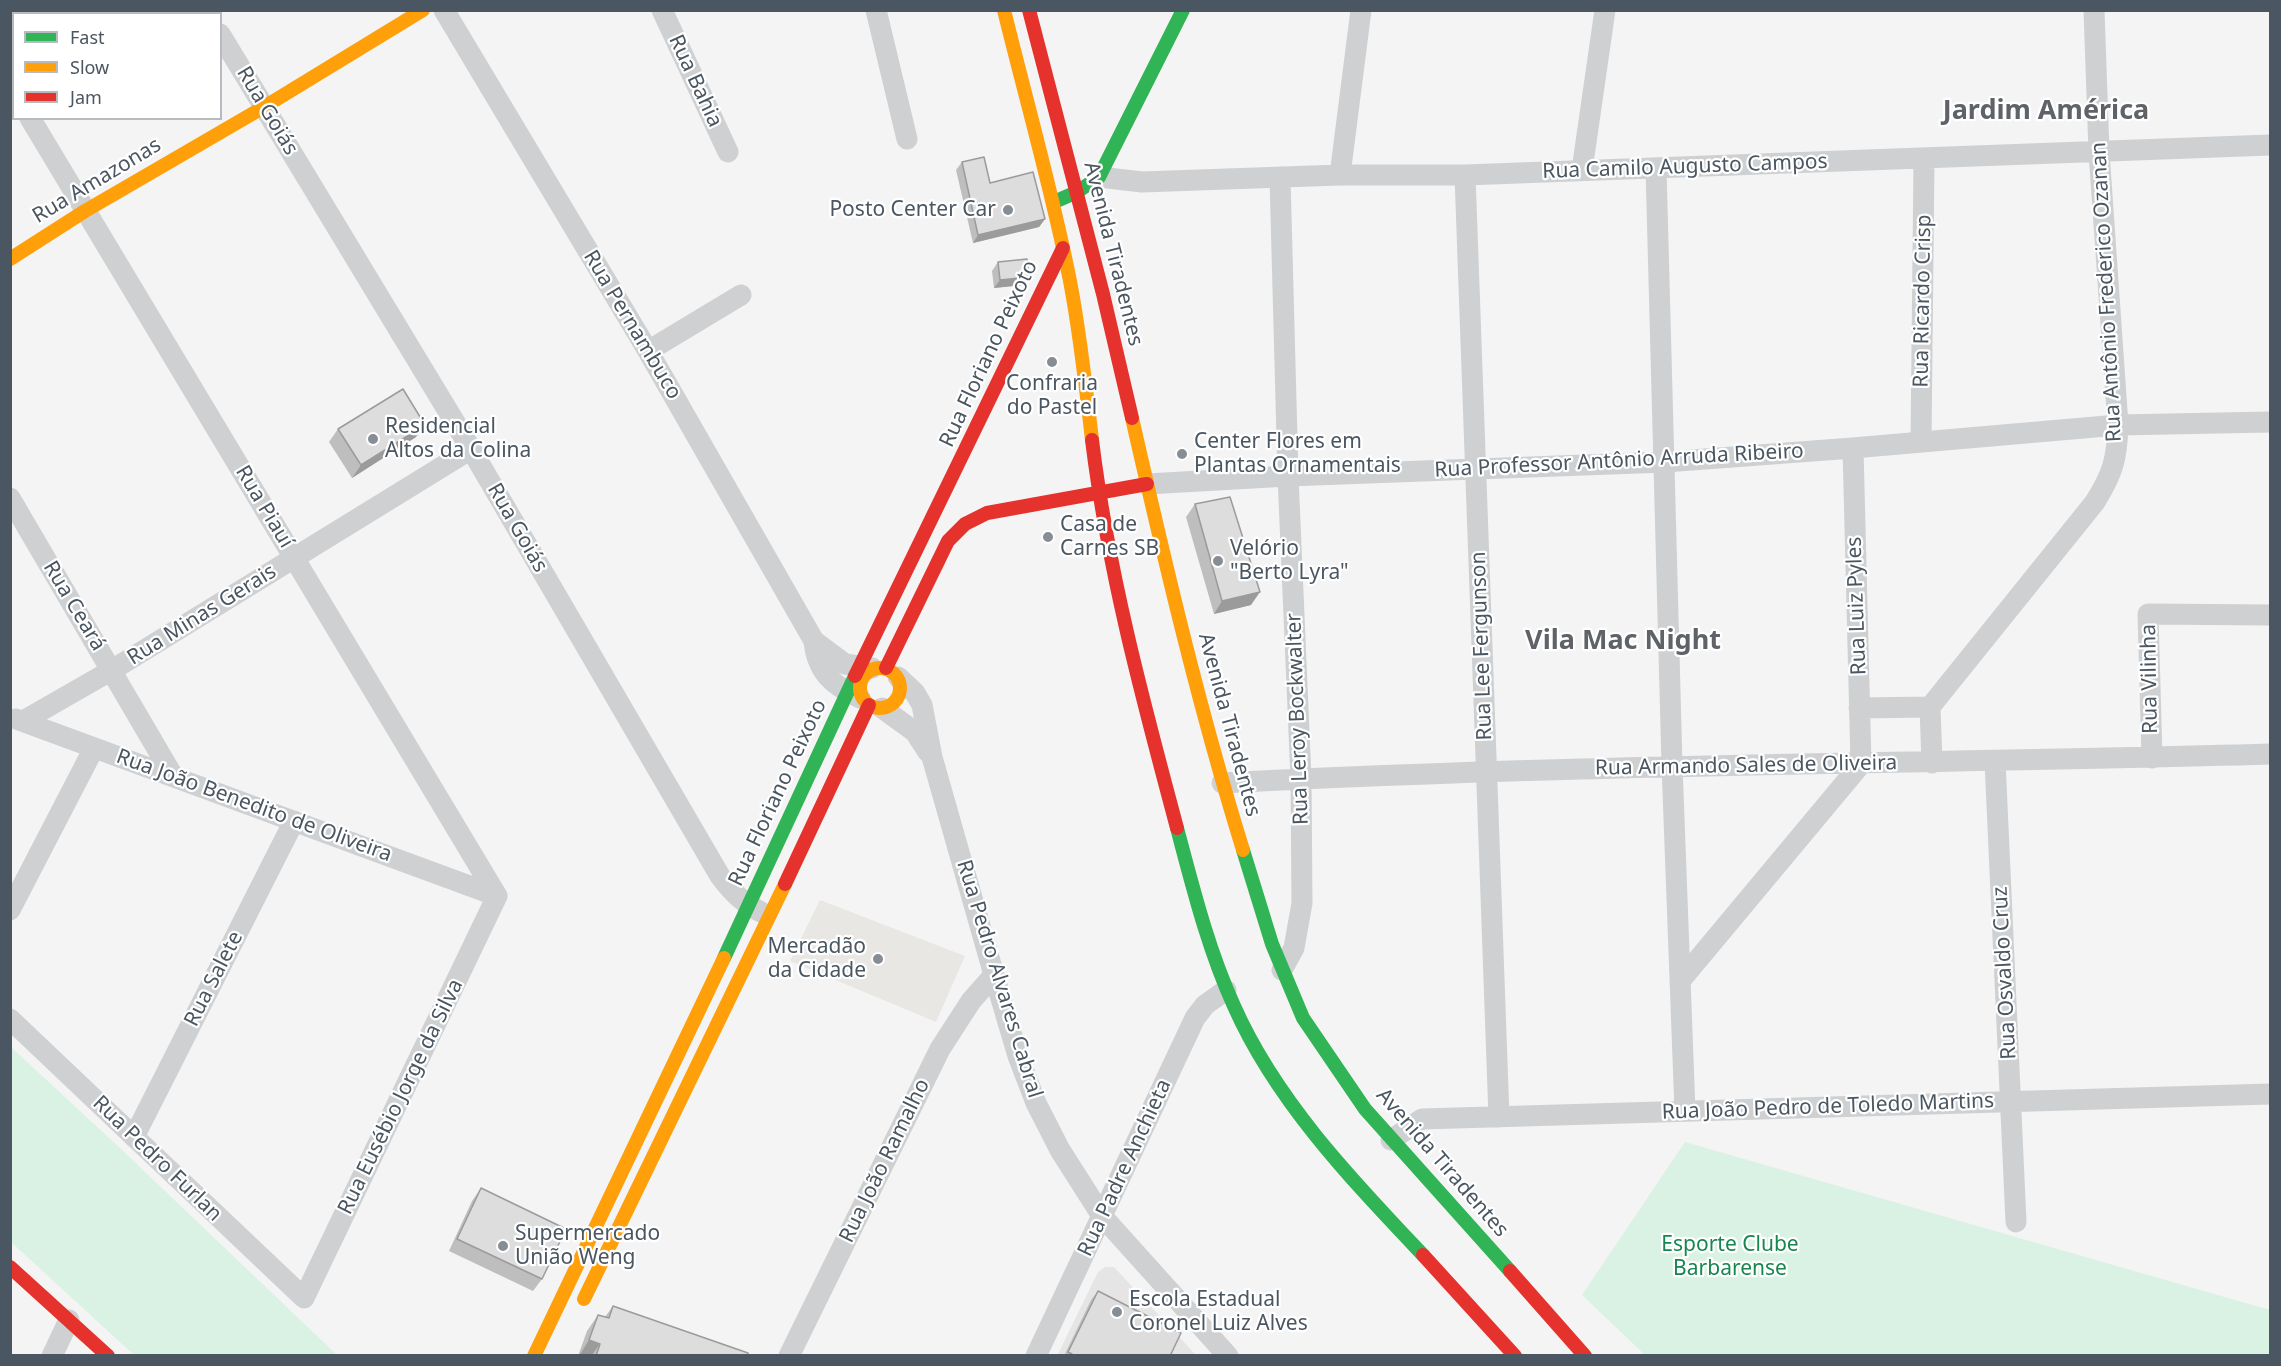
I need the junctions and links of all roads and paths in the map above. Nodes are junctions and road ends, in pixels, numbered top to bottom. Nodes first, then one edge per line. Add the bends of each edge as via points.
1 (423, 10) edge
2 (444, 10) edge
3 (662, 10) edge
4 (876, 10) edge
5 (1004, 10) edge
6 (1029, 10) edge
7 (1183, 10) edge
8 (1361, 10) edge
9 (1605, 10) edge
10 (2094, 10) edge
11 (222, 37) edge
12 (264, 107) junction
13 (31, 120) edge
14 (907, 139) dead end
15 (2271, 145) edge
16 (729, 152) dead end
17 (2099, 152) junction
18 (1924, 160) junction
19 (1656, 168) junction
20 (1582, 170) junction
21 (1340, 175) junction
22 (1465, 175) junction
23 (1099, 177) junction
24 (1280, 177) junction
25 (1077, 192) junction
26 (1052, 204) junction
27 (85, 211) junction
28 (1063, 248) junction
29 (10, 259) edge
30 (741, 295) dead end
31 (648, 351) junction
32 (2271, 422) edge
33 (2118, 425) junction
34 (1921, 442) junction
35 (1853, 448) junction
36 (471, 449) junction
37 (1665, 462) junction
38 (1476, 470) junction
39 (1288, 476) junction
40 (1147, 484) junction
41 (949, 486) junction
42 (1100, 492) junction
43 (10, 498) edge
44 (964, 510) junction
45 (295, 558) junction
46 (2271, 615) edge
47 (814, 642) junction
48 (112, 670) junction
49 (880, 670) junction
50 (865, 701) junction
51 (1930, 707) junction
52 (1859, 708) junction
53 (17, 719) edge
54 (94, 747) junction
55 (2271, 754) edge
56 (932, 757) junction
57 (2152, 758) junction
58 (1995, 761) junction
59 (1932, 763) junction
60 (1861, 764) junction
61 (1672, 765) junction
62 (1486, 771) junction
63 (173, 776) junction
64 (1301, 778) junction
65 (1222, 783) junction
66 (294, 821) junction
67 (497, 896) junction
68 (749, 906) junction
69 (10, 910) edge
70 (770, 916) junction
71 (1282, 970) junction
72 (994, 975) junction
73 (1680, 981) junction
74 (1226, 990) junction
75 (10, 1019) edge
76 (2271, 1094) edge
77 (2011, 1102) junction
78 (1685, 1112) junction
79 (1499, 1117) junction
80 (135, 1137) junction
81 (1391, 1140) junction
82 (1102, 1216) junction
83 (2016, 1222) dead end
84 (10, 1267) edge
85 (304, 1298) joint
86 (580, 1307) dead end
87 (69, 1320) junction
88 (52, 1356) edge
89 (108, 1356) edge
90 (534, 1356) edge
91 (789, 1356) edge
92 (1036, 1356) edge
93 (1228, 1356) edge
94 (1515, 1356) edge
95 (1585, 1356) edge

1 - 12 main road, Rua Amazonas
2 - 31 street, Rua Pernambuco
3 - 16 street, Rua Bahia
4 - 14 street
5 - 26 main road
6 - 25 main road, Avenida Tiradentes
7 - 23 main road
8 - 21 street
9 - 20 street
10 - 17 street, Rua Antônio Frederico Ozanan
11 - 12 street, Rua Goiás
12 - 27 main road, Rua Amazonas
12 - 36 street, Rua Goiás
13 - 27 street, Rua Piauí
15 - 17 street, Rua Camilo Augusto Campos
17 - 18 street, Rua Camilo Augusto Campos
17 - 33 street, Rua Antônio Frederico Ozanan
18 - 19 street, Rua Camilo Augusto Campos
18 - 34 street, Rua Ricardo Crisp
19 - 20 street, Rua Camilo Augusto Campos
19 - 37 street
20 - 22 street, Rua Camilo Augusto Campos
21 - 22 street, Rua Camilo Augusto Campos
21 - 24 street, Rua Camilo Augusto Campos
22 - 38 street, Rua Lee Fergunson
23 - 24 street, Rua Camilo Augusto Campos via 1142,182
23 - 25 main road
24 - 39 street, Rua Leroy Bockwalter
25 - 26 main road
25 - 40 main road, Avenida Tiradentes
26 - 28 main road
27 - 29 main road, Rua Amazonas
27 - 45 street, Rua Piauí
28 - 41 main road, Rua Floriano Peixoto
28 - 42 main road via 1077,320
30 - 31 street
31 - 47 street, Rua Pernambuco
32 - 33 street, Rua Professor Antônio Arruda Ribeiro
33 - 34 street, Rua Professor Antônio Arruda Ribeiro
33 - 51 street, Rua Antônio Frederico Ozanan via 2110,478 2095,502
34 - 35 street, Rua Professor Antônio Arruda Ribeiro
35 - 37 street, Rua Professor Antônio Arruda Ribeiro
35 - 52 street, Rua Luiz Pyles
36 - 45 street, Rua Minas Gerais
36 - 68 street, Rua Goiás via 720,876
37 - 38 street, Rua Professor Antônio Arruda Ribeiro
37 - 61 street
38 - 39 street, Rua Professor Antônio Arruda Ribeiro
38 - 62 street, Rua Lee Fergunson
39 - 40 street, Rua Professor Antônio Arruda Ribeiro
39 - 64 street, Rua Leroy Bockwalter
40 - 42 main road, Rua Professor Antônio Arruda Ribeiro
40 - 65 main road, Avenida Tiradentes
41 - 44 main road
41 - 49 main road, Rua Floriano Peixoto
42 - 44 main road, Rua Professor Antônio Arruda Ribeiro via 987,513
42 - 74 main road via 1124,613 1169,796
43 - 48 street, Rua Ceará
44 - 49 main road, Rua Floriano Peixoto via 958,528
45 - 48 street, Rua Minas Gerais
45 - 67 street, Rua Piauí
46 - 57 street, Rua Vilinha via 2148,614
47 - 49 street, Rua Pernambuco via 845,664
47 - 50 street, Rua Pernambuco via 816,658 830,681
48 - 53 street, Rua Minas Gerais
48 - 63 street, Rua Ceará
49 - 50 main road, Rua Floriano Peixoto
49 - 50 main road via 900,684 899,698 894,703
49 - 56 street, Rua Pedro Alvares Cabral via 915,693 922,705
50 - 56 street, Rua Pedro Alvares Cabral via 915,732
50 - 68 main road, Rua Floriano Peixoto
50 - 70 main road, Rua Floriano Peixoto
51 - 52 street
51 - 59 street
52 - 60 street, Rua Luiz Pyles
53 - 54 street, Rua João Benedito de Oliveira
54 - 63 street, Rua João Benedito de Oliveira
54 - 69 street
55 - 57 street, Rua Armando Sales de Oliveira
56 - 72 street, Rua Pedro Alvares Cabral
57 - 58 street, Rua Armando Sales de Oliveira
58 - 59 street, Rua Armando Sales de Oliveira
58 - 77 street, Rua Osvaldo Cruz
59 - 60 street, Rua Armando Sales de Oliveira
60 - 61 street, Rua Armando Sales de Oliveira
60 - 73 street
61 - 62 street, Rua Armando Sales de Oliveira
61 - 73 street
62 - 64 street, Rua Armando Sales de Oliveira
62 - 79 street, Rua Lee Fergunson
63 - 66 street, Rua João Benedito de Oliveira
64 - 65 street, Rua Armando Sales de Oliveira
64 - 71 street, Rua Leroy Bockwalter via 1302,903 1294,948
65 - 71 main road, Avenida Tiradentes
66 - 67 street, Rua João Benedito de Oliveira
66 - 80 street, Rua Salete
67 - 85 street, Rua Eusébio Jorge da Silva
68 - 70 street, Rua Goiás
68 - 90 main road, Rua Floriano Peixoto
70 - 86 main road, Rua Floriano Peixoto
71 - 81 main road, Avenida Tiradentes via 1303,1018 1336,1070
72 - 82 street, Rua Pedro Alvares Cabral via 1036,1103
72 - 91 street, Rua João Ramalho via 966,1008 940,1049
73 - 78 street
74 - 82 street, Rua Padre Anchieta via 1195,1018
74 - 94 main road via 1271,1073 1321,1142
75 - 80 street, Rua Pedro Furlan
76 - 77 street, Rua João Pedro de Toledo Martins
77 - 78 street, Rua João Pedro de Toledo Martins
77 - 83 street, Rua Osvaldo Cruz
78 - 79 street, Rua João Pedro de Toledo Martins
79 - 81 street, Rua João Pedro de Toledo Martins via 1422,1119
80 - 85 street, Rua Pedro Furlan
81 - 95 main road, Avenida Tiradentes
82 - 92 street, Rua Padre Anchieta
82 - 93 street, Rua Pedro Alvares Cabral
84 - 87 main road
87 - 88 street
87 - 89 main road

